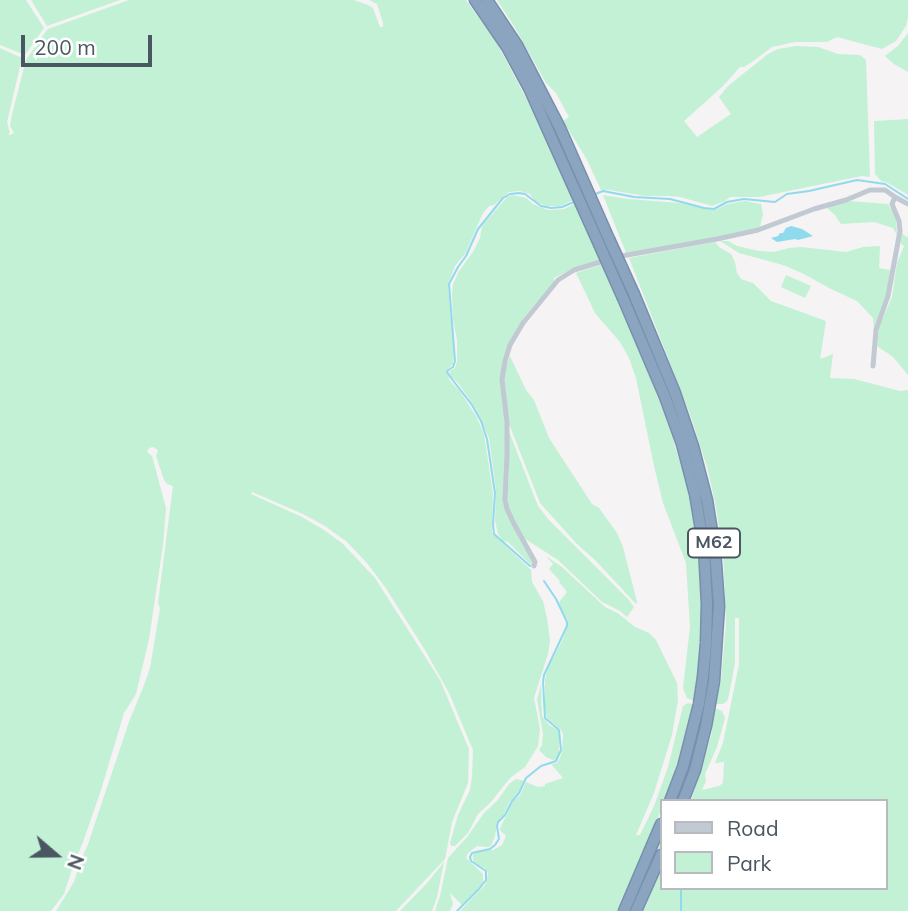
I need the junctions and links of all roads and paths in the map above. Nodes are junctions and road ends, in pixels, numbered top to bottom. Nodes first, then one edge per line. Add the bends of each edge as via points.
1 (475, 0) edge
2 (487, 0) edge
3 (895, 197) junction
4 (908, 204) edge
5 (628, 296) junction
6 (873, 366) dead end
7 (534, 566) dead end
8 (671, 799) edge
9 (684, 799) edge
10 (660, 826) edge
11 (660, 857) edge
12 (624, 911) edge
13 (636, 911) edge

1 - 5 highway, M62, bridge via 530,90
2 - 5 highway, M62, bridge via 517,45 560,128
3 - 4 street
3 - 6 street via 892,204 900,231 888,296 876,330
3 - 7 street via 885,190 870,190 758,230 624,255 574,270 558,280 516,333 502,379 508,456 505,500
5 - 8 highway, M62 via 682,444 704,548 703,677 683,767
5 - 9 highway, M62 via 674,393 693,446 716,550 715,681
10 - 12 highway
11 - 13 highway

